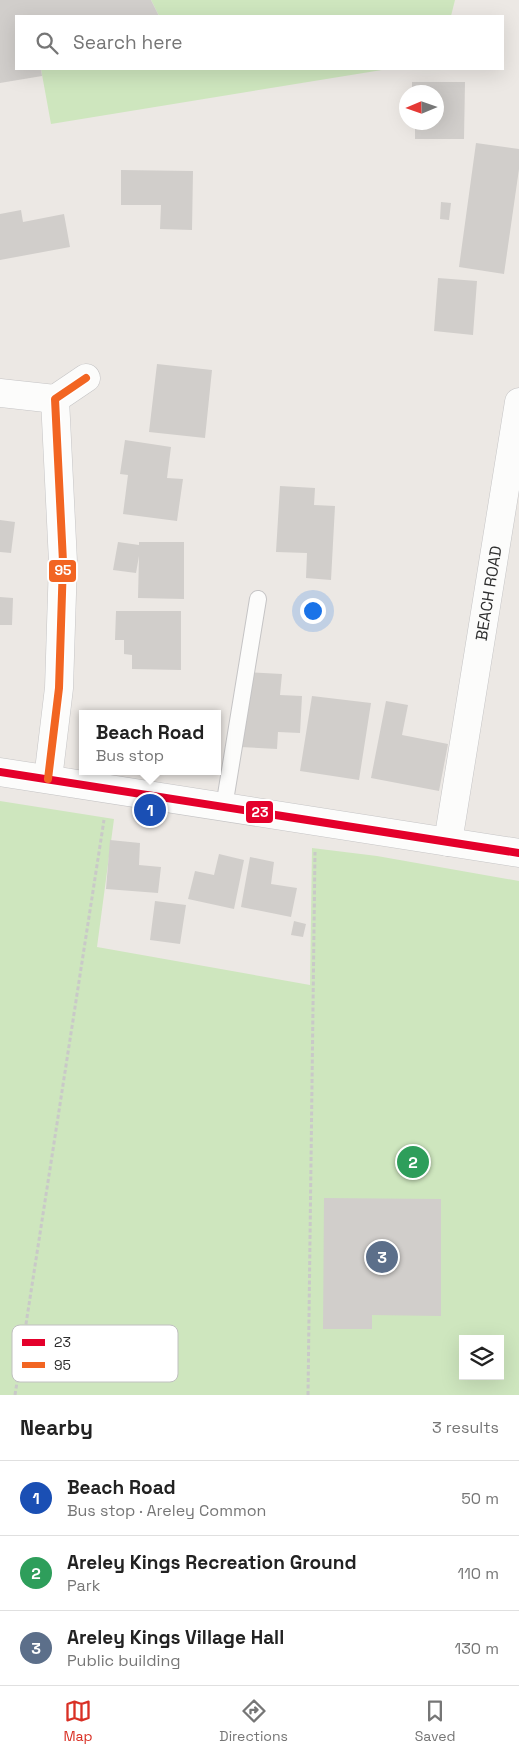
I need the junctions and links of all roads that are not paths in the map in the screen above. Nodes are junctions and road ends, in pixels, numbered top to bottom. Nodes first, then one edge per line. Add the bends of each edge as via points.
1 (86, 378) dead end
2 (0, 393) edge
3 (55, 399) junction
4 (519, 402) edge
5 (258, 599) dead end
6 (0, 772) edge
7 (48, 779) junction
8 (224, 807) junction
9 (448, 842) junction
10 (519, 854) edge

1 - 3 street
2 - 3 street
3 - 7 street via 63,562 58,688
4 - 9 street, BEACH ROAD
5 - 8 lane
6 - 7 street
7 - 8 street
8 - 9 street
9 - 10 street

